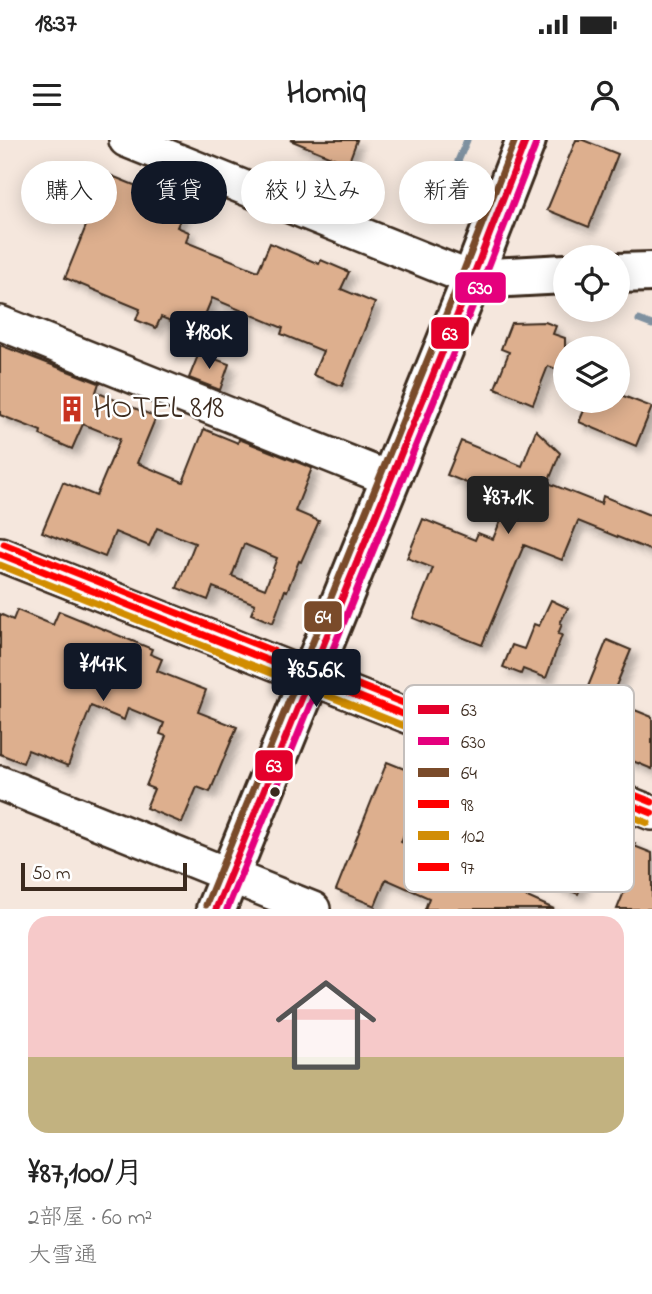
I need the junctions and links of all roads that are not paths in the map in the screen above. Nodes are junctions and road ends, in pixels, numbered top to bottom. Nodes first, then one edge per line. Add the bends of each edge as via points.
1 (126, 140) edge
2 (526, 140) edge
3 (652, 272) edge
4 (630, 273) edge
5 (553, 275) edge
6 (472, 279) junction
7 (0, 323) edge
8 (390, 479) junction
9 (0, 554) edge
10 (309, 677) junction
11 (404, 715) edge
12 (0, 783) edge
13 (634, 806) edge
14 (652, 813) edge
15 (223, 892) edge
16 (313, 909) edge

1 - 6 street
2 - 6 main road
3 - 4 main road
5 - 6 main road
6 - 8 main road
7 - 8 street
8 - 10 main road
9 - 10 street
10 - 11 street
10 - 15 main road
12 - 15 street
13 - 14 street
15 - 16 street

